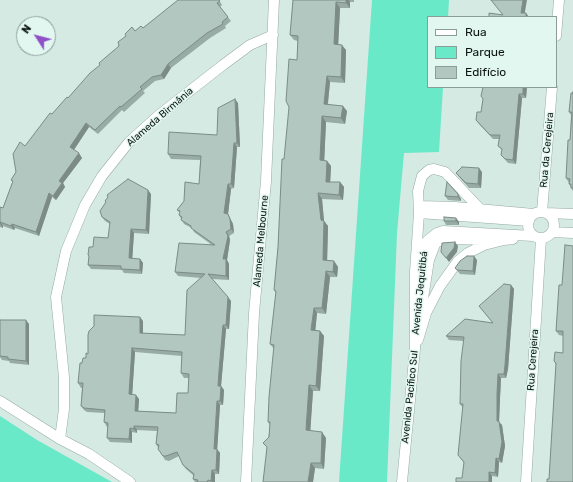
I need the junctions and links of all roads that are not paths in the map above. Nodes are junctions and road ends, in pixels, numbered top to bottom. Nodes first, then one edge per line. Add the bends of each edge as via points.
1 (274, 0) edge
2 (559, 0) edge
3 (557, 24) edge
4 (273, 35) junction
5 (552, 88) edge
6 (419, 210) junction
7 (481, 210) junction
8 (573, 214) edge
9 (538, 215) junction
10 (552, 232) junction
11 (573, 233) edge
12 (537, 237) junction
13 (504, 240) junction
14 (414, 349) junction
15 (0, 401) edge
16 (60, 439) junction
17 (130, 482) edge
18 (246, 482) edge
19 (402, 482) edge
20 (526, 482) edge

1 - 4 street, Alameda Melbourne
2 - 3 street
4 - 16 street, Alameda Birmânia via 250,45 223,64 129,142 102,176 85,205 66,251 56,297 64,378 64,409
4 - 18 street, Alameda Melbourne via 266,181 254,313
5 - 9 street, Rua da Cerejeira
6 - 7 street
6 - 7 street, Avenida Pacífico Sul via 418,184 422,176 429,170 440,169 450,176
6 - 9 street
6 - 14 street, Avenida Pacífico Sul
7 - 9 street
8 - 9 street
9 - 10 street via 550,216 554,224
9 - 12 street via 528,229
10 - 11 street
10 - 12 street via 549,236
12 - 13 street
12 - 14 street, Avenida Jequitibá via 443,231 431,236 423,249
12 - 20 street, Rua Cerejeira
13 - 14 street via 484,245 468,253 450,270 426,312
13 - 14 street, Avenida Jequitibá via 451,239 436,242 427,267
14 - 19 street, Avenida Pacífico Sul
15 - 16 street
16 - 17 street via 89,454

